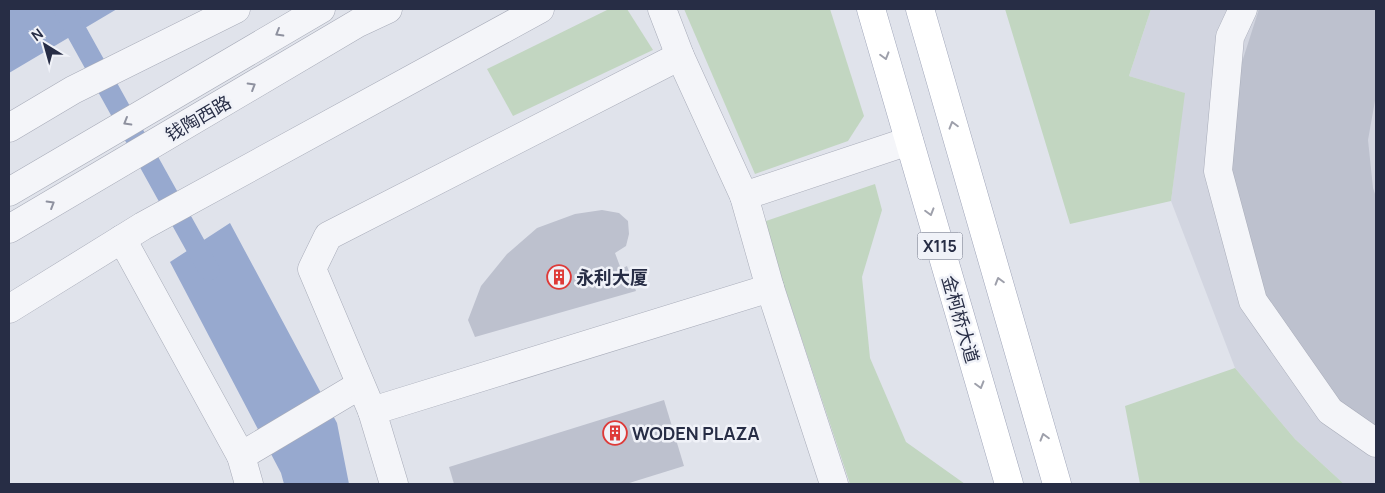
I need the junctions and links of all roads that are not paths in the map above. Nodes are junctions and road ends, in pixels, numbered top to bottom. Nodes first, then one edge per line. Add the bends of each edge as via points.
1 (236, 9) edge
2 (321, 9) edge
3 (388, 9) edge
4 (540, 9) edge
5 (662, 9) edge
6 (871, 9) edge
7 (920, 9) edge
8 (1243, 9) edge
9 (680, 56) junction
10 (9, 128) edge
11 (909, 141) junction
12 (9, 192) edge
13 (744, 196) junction
14 (9, 229) edge
15 (133, 233) junction
16 (770, 288) junction
17 (9, 309) edge
18 (360, 385) junction
19 (372, 412) junction
20 (1376, 443) edge
21 (241, 456) junction
22 (249, 484) edge
23 (394, 484) edge
24 (834, 484) edge
25 (1009, 484) edge
26 (1057, 484) edge

1 - 10 street via 73,90
2 -> 12 street, 钱陶西路
14 -> 3 street, 钱陶西路 via 358,23
4 - 15 street
5 - 9 street
6 -> 11 main road, 金柯桥大道 / X115
26 -> 7 main road, X115
8 - 20 street via 1230,37 1218,171 1253,301 1330,411
9 - 13 street
9 - 18 street via 328,236 312,270
11 - 13 street
11 -> 25 main road, 金柯桥大道 / X115
13 - 16 street
15 - 17 street
15 - 21 street
16 - 19 street
16 - 24 street
18 - 19 street
18 - 21 street
19 - 23 street
21 - 22 street

